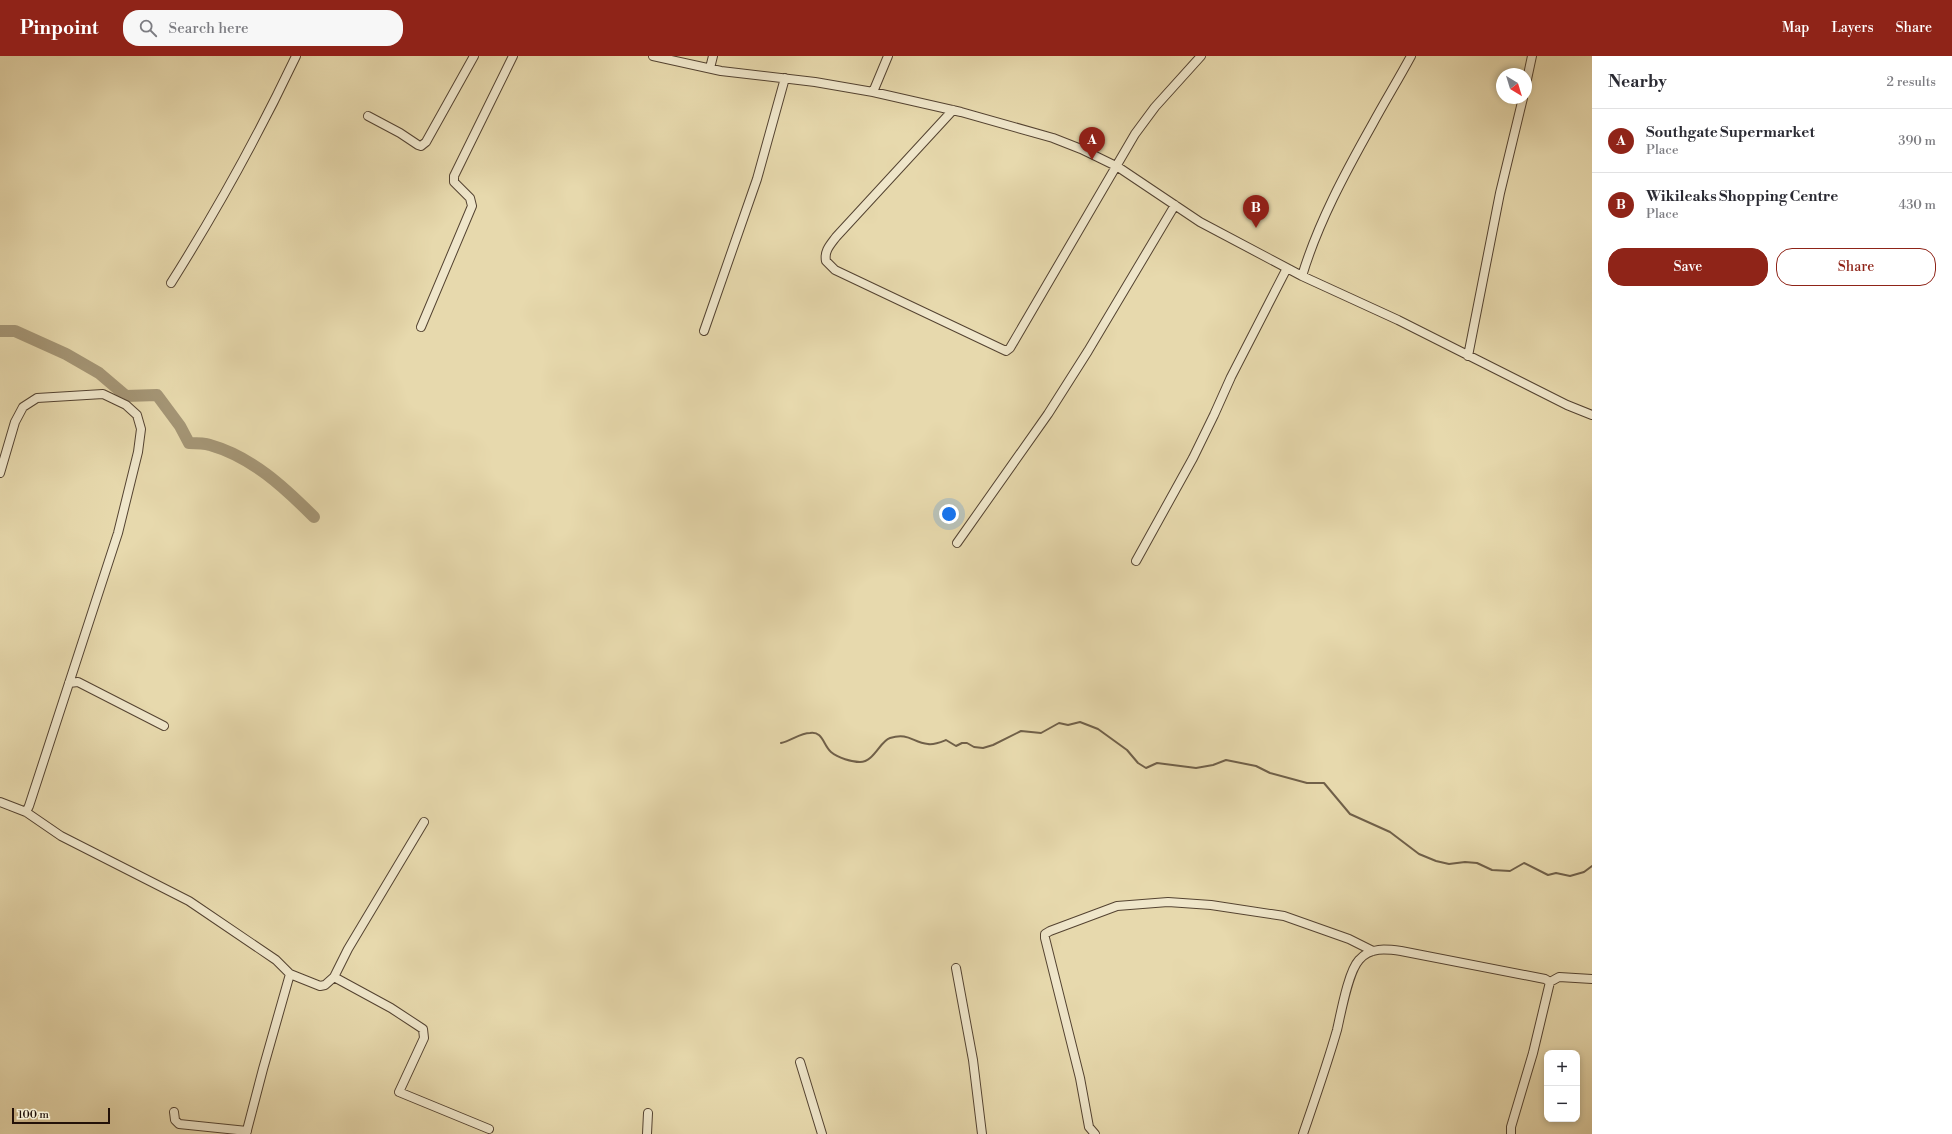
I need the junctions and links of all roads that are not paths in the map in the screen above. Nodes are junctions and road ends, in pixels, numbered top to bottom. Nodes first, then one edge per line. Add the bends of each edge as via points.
1 (296, 56) edge
2 (474, 56) edge
3 (513, 56) edge
4 (653, 56) edge
5 (712, 56) edge
6 (888, 56) edge
7 (1201, 56) edge
8 (1411, 56) edge
9 (1532, 56) edge
10 (710, 68) junction
11 (1529, 68) edge
12 (785, 78) junction
13 (873, 92) junction
14 (1522, 104) edge
15 (953, 110) junction
16 (368, 116) dead end
17 (1118, 167) junction
18 (1175, 205) junction
19 (1286, 268) junction
20 (1302, 276) junction
21 (171, 283) dead end
22 (421, 327) dead end
23 (704, 331) dead end
24 (1468, 356) junction
25 (1592, 415) edge
26 (0, 473) edge
27 (956, 543) dead end
28 (1136, 561) dead end
29 (69, 683) junction
30 (164, 726) dead end
31 (0, 802) edge
32 (26, 812) junction
33 (424, 822) dead end
34 (1373, 951) junction
35 (956, 968) dead end
36 (290, 974) junction
37 (334, 977) junction
38 (1592, 979) edge
39 (1550, 982) junction
40 (800, 1062) dead end
41 (174, 1112) dead end
42 (648, 1113) dead end
43 (489, 1129) dead end
44 (247, 1132) edge
45 (647, 1134) edge
46 (822, 1134) edge
47 (982, 1134) edge
48 (1095, 1134) edge
49 (1303, 1134) edge
50 (1511, 1134) edge

1 - 21 street via 273,105
2 - 16 street via 423,145 418,145
3 - 22 street via 454,176 454,182 470,198 472,206
4 - 10 street
5 - 10 street
6 - 13 street
7 - 17 street via 1155,107 1135,134
8 - 20 street via 1334,197 1308,255
9 - 11 street
10 - 12 street
12 - 13 street
12 - 23 street via 757,179
13 - 15 street
14 - 24 street via 1500,193
15 - 17 street via 1053,138
15 - 17 street via 836,237 828,248 826,261 832,268 1003,351 1010,348
17 - 18 street
18 - 19 street via 1200,222
18 - 27 street via 1048,414
19 - 20 street
19 - 28 street via 1230,377 1196,452
20 - 24 street via 1398,320
24 - 25 street
26 - 29 street via 15,422 23,407 37,398 103,394 116,399 137,415 141,429 135,467 118,533
29 - 30 street via 78,682
29 - 32 street
31 - 32 street
32 - 36 street via 61,836 189,901 276,960
33 - 37 street
34 - 39 street via 1401,951
34 - 48 street via 1349,939 1284,916 1211,905 1168,902 1118,906 1045,934 1080,1078 1089,1127
34 - 49 street via 1358,961 1352,973
35 - 47 street via 973,1060
36 - 37 street via 320,986
36 - 44 street
37 - 43 street via 423,1029 424,1038 399,1092
38 - 39 street via 1559,977
39 - 50 street
40 - 46 street
41 - 44 street via 175,1120 179,1124
42 - 45 street

